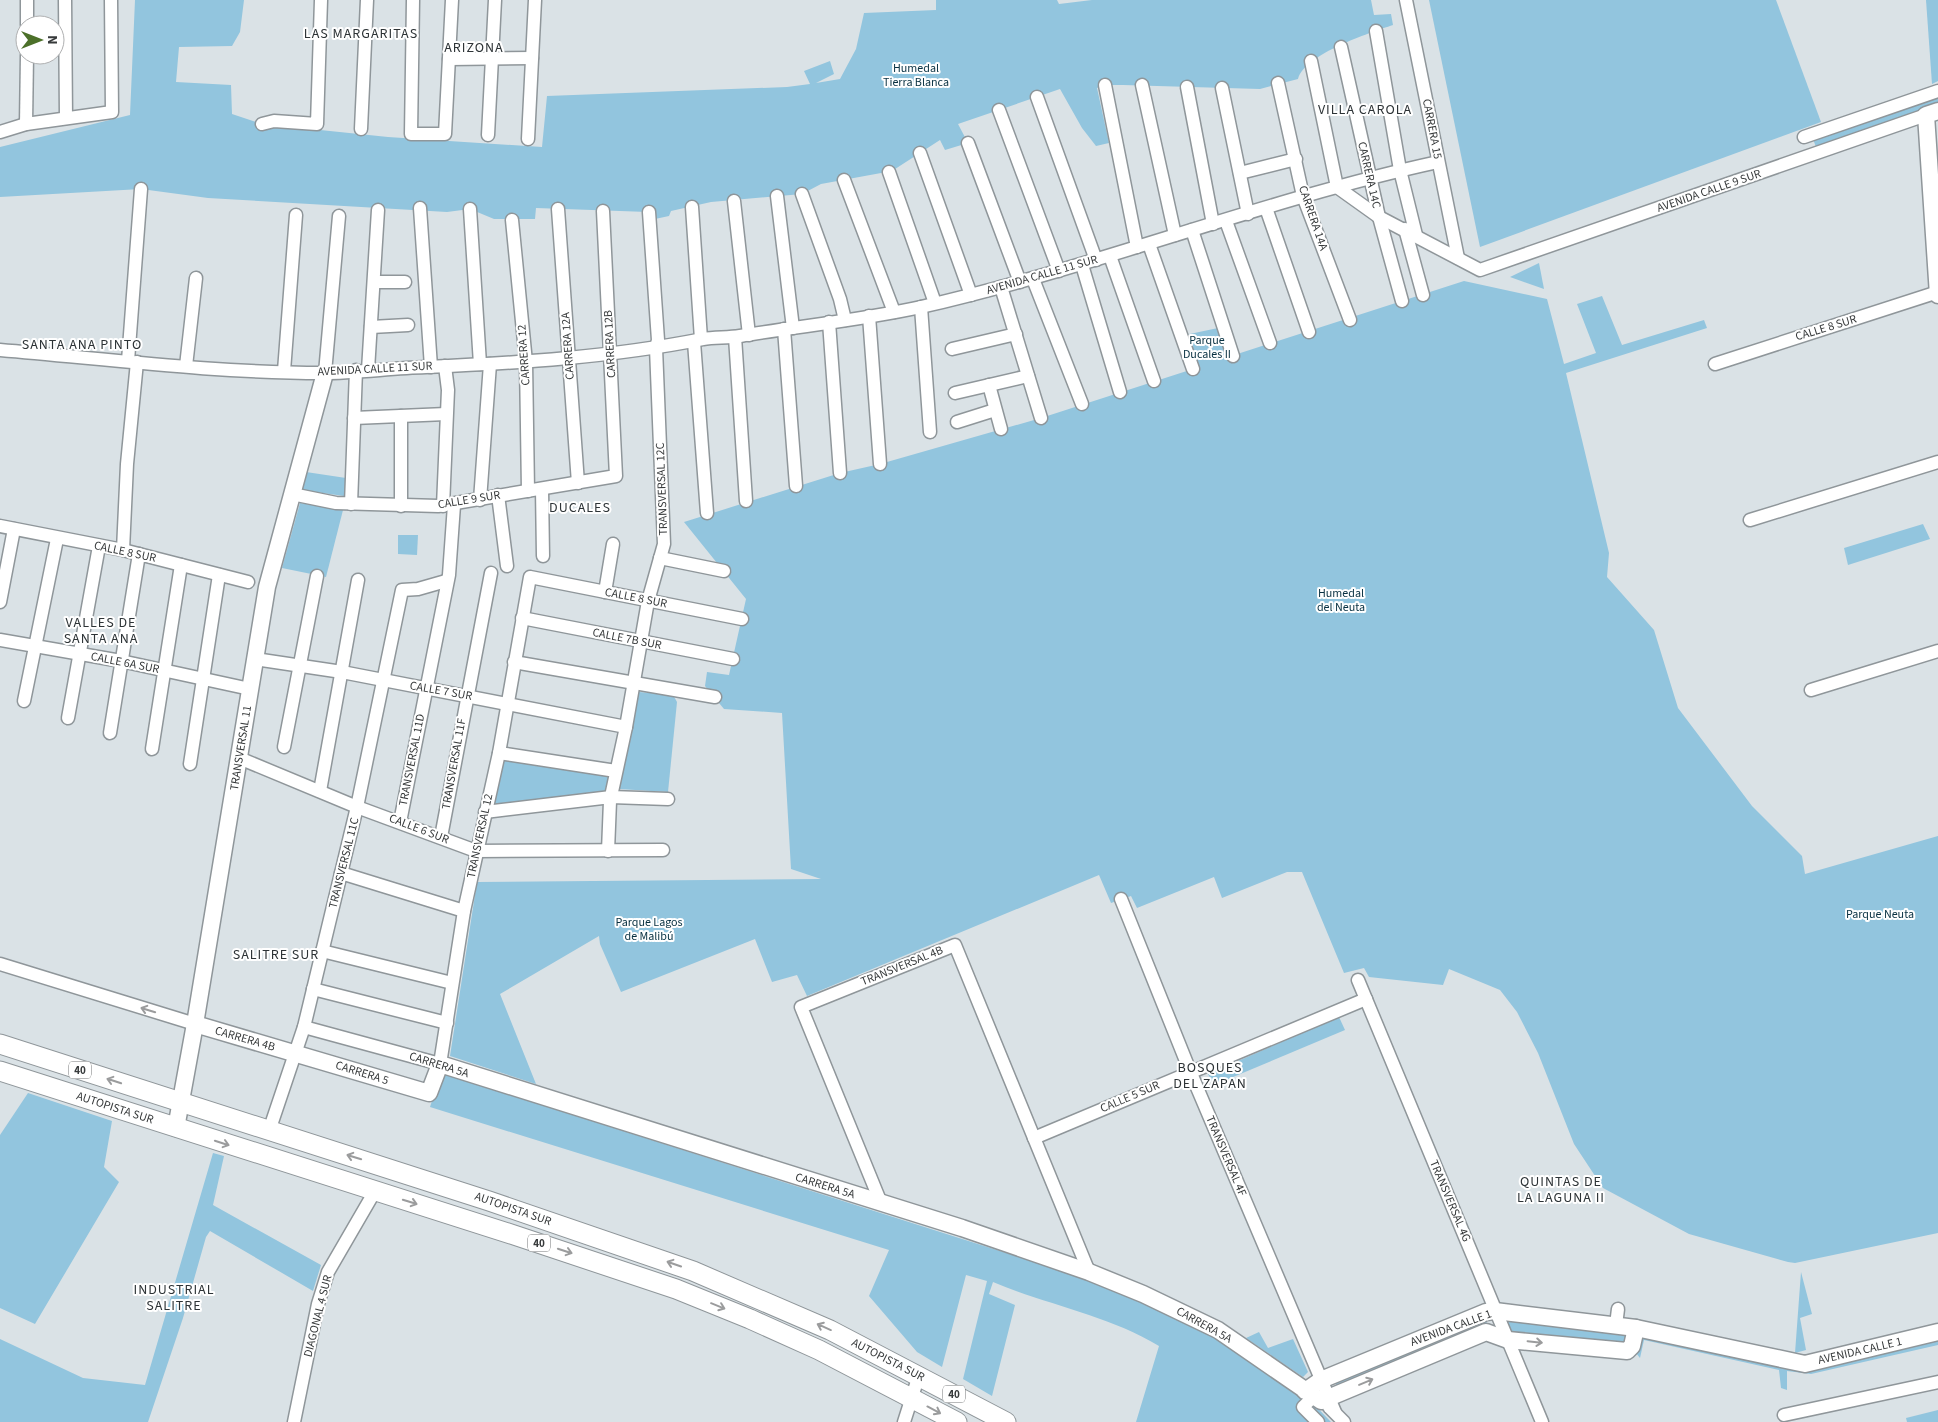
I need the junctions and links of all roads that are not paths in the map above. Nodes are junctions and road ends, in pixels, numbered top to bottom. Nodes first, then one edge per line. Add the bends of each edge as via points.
1 (28, 0) edge
2 (65, 0) edge
3 (111, 0) edge
4 (321, 0) edge
5 (367, 0) edge
6 (413, 0) edge
7 (452, 0) edge
8 (495, 0) edge
9 (535, 0) edge
10 (1406, 0) edge
11 (27, 15) edge
12 (1376, 31) dead end
13 (1341, 47) dead end
14 (492, 58) junction
15 (532, 58) junction
16 (449, 59) junction
17 (1311, 61) dead end
18 (27, 65) edge
19 (1278, 83) dead end
20 (1105, 85) dead end
21 (1142, 85) dead end
22 (1187, 87) dead end
23 (1222, 88) dead end
24 (1938, 92) edge
25 (1038, 97) dead end
26 (999, 110) dead end
27 (1932, 113) edge
28 (66, 118) junction
29 (26, 124) junction
30 (262, 124) dead end
31 (361, 128) dead end
32 (0, 132) edge
33 (488, 135) dead end
34 (1804, 137) dead end
35 (528, 139) dead end
36 (968, 143) dead end
37 (920, 153) dead end
38 (1296, 159) junction
39 (1438, 162) junction
40 (1400, 170) junction
41 (889, 172) dead end
42 (1240, 174) junction
43 (1370, 178) junction
44 (844, 180) dead end
45 (1337, 187) junction
46 (141, 189) dead end
47 (802, 194) dead end
48 (777, 196) dead end
49 (1304, 196) junction
50 (734, 201) dead end
51 (692, 207) dead end
52 (420, 208) dead end
53 (1266, 208) junction
54 (470, 209) dead end
55 (558, 209) dead end
56 (378, 210) dead end
57 (603, 212) dead end
58 (649, 212) dead end
59 (1248, 214) junction
60 (296, 215) dead end
61 (339, 216) dead end
62 (1379, 217) junction
63 (512, 220) dead end
64 (1220, 223) junction
65 (1192, 230) junction
66 (1410, 232) junction
67 (1175, 235) junction
68 (1143, 245) junction
69 (1110, 256) junction
70 (1458, 258) junction
71 (1096, 260) junction
72 (1082, 265) junction
73 (1059, 271) junction
74 (196, 278) dead end
75 (1033, 279) junction
76 (374, 282) junction
77 (405, 282) dead end
78 (1020, 282) junction
79 (1000, 288) junction
80 (1938, 294) edge
81 (970, 295) junction
82 (1423, 295) dead end
83 (1402, 301) dead end
84 (935, 303) junction
85 (921, 307) junction
86 (894, 312) junction
87 (869, 316) junction
88 (845, 320) junction
89 (1350, 320) dead end
90 (830, 322) junction
91 (408, 325) dead end
92 (371, 327) junction
93 (788, 329) junction
94 (1309, 332) dead end
95 (1016, 334) junction
96 (749, 335) junction
97 (735, 337) junction
98 (698, 341) junction
99 (1270, 343) dead end
100 (656, 348) junction
101 (952, 348) dead end
102 (0, 350) edge
103 (611, 354) junction
104 (1233, 356) dead end
105 (569, 359) junction
106 (132, 362) junction
107 (526, 362) junction
108 (485, 364) junction
109 (1715, 364) dead end
110 (186, 366) junction
111 (431, 366) junction
112 (445, 366) junction
113 (1193, 368) dead end
114 (362, 370) junction
115 (284, 371) junction
116 (325, 373) junction
117 (1028, 376) junction
118 (1154, 381) dead end
119 (989, 385) junction
120 (1120, 392) dead end
121 (955, 393) dead end
122 (1082, 404) dead end
123 (995, 410) junction
124 (446, 414) junction
125 (401, 416) junction
126 (354, 418) junction
127 (1041, 418) dead end
128 (957, 422) dead end
129 (1001, 430) dead end
130 (930, 432) dead end
131 (1938, 462) edge
132 (880, 464) dead end
133 (840, 473) dead end
134 (616, 476) joint
135 (578, 483) junction
136 (796, 486) dead end
137 (542, 489) junction
138 (528, 492) junction
139 (292, 494) junction
140 (498, 495) junction
141 (480, 500) junction
142 (746, 501) dead end
143 (352, 504) junction
144 (401, 506) junction
145 (448, 506) junction
146 (707, 513) dead end
147 (1750, 520) dead end
148 (0, 526) edge
149 (14, 529) junction
150 (57, 539) junction
151 (613, 544) dead end
152 (99, 546) junction
153 (123, 550) junction
154 (139, 554) junction
155 (543, 556) dead end
156 (660, 558) junction
157 (181, 565) junction
158 (507, 566) dead end
159 (724, 571) dead end
160 (490, 574) dead end
161 (219, 575) junction
162 (317, 576) dead end
163 (530, 577) joint
164 (358, 580) dead end
165 (446, 581) junction
166 (248, 582) dead end
167 (605, 592) junction
168 (648, 601) junction
169 (0, 602) edge
170 (522, 618) junction
171 (742, 619) dead end
172 (0, 640) edge
173 (641, 642) junction
174 (34, 646) junction
175 (1938, 651) edge
176 (78, 654) junction
177 (255, 659) junction
178 (733, 659) dead end
179 (121, 661) junction
180 (514, 662) junction
181 (300, 665) junction
182 (164, 671) junction
183 (342, 672) junction
184 (204, 678) junction
185 (384, 680) junction
186 (634, 683) junction
187 (250, 689) junction
188 (426, 690) junction
189 (1812, 690) dead end
190 (467, 696) junction
191 (714, 697) dead end
192 (24, 701) dead end
193 (507, 703) junction
194 (68, 718) dead end
195 (626, 727) junction
196 (110, 733) dead end
197 (284, 747) dead end
198 (152, 749) dead end
199 (499, 753) junction
200 (239, 758) junction
201 (190, 764) dead end
202 (616, 771) junction
203 (320, 791) junction
204 (611, 797) junction
205 (668, 799) dead end
206 (357, 807) junction
207 (485, 812) junction
208 (400, 822) junction
209 (441, 837) junction
210 (608, 850) junction
211 (663, 850) dead end
212 (476, 851) junction
213 (341, 873) junction
214 (1121, 899) dead end
215 (464, 911) junction
216 (322, 950) junction
217 (0, 964) edge
218 (1358, 980) dead end
219 (452, 983) junction
220 (313, 989) junction
221 (1366, 999) junction
222 (447, 1023) junction
223 (195, 1024) junction
224 (304, 1027) junction
225 (0, 1044) edge
226 (295, 1053) junction
227 (440, 1064) junction
228 (0, 1071) edge
229 (1190, 1071) junction
230 (429, 1094) joint
231 (181, 1104) junction
232 (176, 1128) junction
233 (270, 1131) junction
234 (1034, 1138) junction
235 (375, 1191) junction
236 (881, 1203) junction
237 (1089, 1272) junction
238 (1495, 1311) junction
239 (1636, 1328) junction
240 (1938, 1332) edge
241 (1508, 1340) junction
242 (919, 1375) junction
243 (1321, 1380) junction
244 (1938, 1382) edge
245 (911, 1397) junction
246 (1321, 1400) junction
247 (1784, 1415) dead end
248 (294, 1422) edge
249 (904, 1422) edge
250 (957, 1422) edge
251 (1006, 1422) edge
252 (1318, 1422) edge
253 (1344, 1422) edge
254 (1542, 1422) edge

1 - 11 street
2 - 28 street
3 - 28 street via 112,112
4 - 30 street via 317,124 274,121
5 - 31 street
6 - 16 street via 411,134 445,134
7 - 16 street
8 - 14 street
9 - 15 street
10 - 39 street, CARRERA 15
12 - 40 street
13 - 43 street, CARRERA 14C
14 - 15 street
14 - 16 street
14 - 33 street
15 - 35 street
17 - 45 street
18 - 29 street
19 - 38 street, CARRERA 14A
20 - 68 street
21 - 67 street
22 - 64 street
23 - 42 street
24 - 34 street
25 - 71 street
26 - 73 street
27 - 70 street, AVENIDA CALLE 9 SUR via 1480,270
27 - 80 main road
28 - 29 street
29 - 32 street
36 - 78 street
37 - 81 street
38 - 42 street
38 - 49 street, CARRERA 14A
39 - 40 street, AVENIDA CALLE 11 SUR
39 - 70 street, CARRERA 15
40 - 43 street, AVENIDA CALLE 11 SUR
40 - 66 street
41 - 84 street
42 - 59 street
43 - 45 street, AVENIDA CALLE 11 SUR
43 - 62 street, CARRERA 14C
44 - 86 street
45 - 49 street, AVENIDA CALLE 11 SUR
45 - 62 street
46 - 106 street
47 - 88 street
48 - 93 street
49 - 53 street, AVENIDA CALLE 11 SUR
49 - 89 street, CARRERA 14A
50 - 96 street
51 - 98 street
52 - 111 street
53 - 59 street, AVENIDA CALLE 11 SUR
53 - 94 street
54 - 108 street
55 - 105 street, CARRERA 12A
56 - 76 street
57 - 103 street, CARRERA 12B
58 - 100 street, TRANSVERSAL 12C
59 - 64 street, AVENIDA CALLE 11 SUR
60 - 115 street
61 - 116 street
62 - 66 street
62 - 83 street, CARRERA 14C
63 - 107 street, CARRERA 12
64 - 65 street, AVENIDA CALLE 11 SUR
64 - 99 street
65 - 67 street, AVENIDA CALLE 11 SUR
65 - 104 street
66 - 70 street
66 - 82 street
67 - 68 street, AVENIDA CALLE 11 SUR
68 - 69 street, AVENIDA CALLE 11 SUR
68 - 113 street
69 - 71 street, AVENIDA CALLE 11 SUR
69 - 118 street
71 - 72 street, AVENIDA CALLE 11 SUR
72 - 73 street, AVENIDA CALLE 11 SUR
72 - 120 street
73 - 75 street, AVENIDA CALLE 11 SUR
74 - 110 street
75 - 78 street, AVENIDA CALLE 11 SUR
75 - 122 street
76 - 77 street
76 - 92 street
78 - 79 street, AVENIDA CALLE 11 SUR
79 - 81 street, AVENIDA CALLE 11 SUR
79 - 95 street
80 - 109 street, CALLE 8 SUR
81 - 84 street, AVENIDA CALLE 11 SUR
84 - 85 street, AVENIDA CALLE 11 SUR
85 - 86 street, AVENIDA CALLE 11 SUR
85 - 130 street
86 - 87 street, AVENIDA CALLE 11 SUR
87 - 88 street, AVENIDA CALLE 11 SUR
87 - 132 street
88 - 90 street, AVENIDA CALLE 11 SUR
90 - 93 street, AVENIDA CALLE 11 SUR
90 - 133 street
91 - 92 street
92 - 114 street
93 - 96 street, AVENIDA CALLE 11 SUR
93 - 136 street
95 - 101 street
95 - 117 street
96 - 97 street, AVENIDA CALLE 11 SUR
97 - 98 street, AVENIDA CALLE 11 SUR
97 - 142 street
98 - 100 street, AVENIDA CALLE 11 SUR
98 - 146 street
100 - 103 street, AVENIDA CALLE 11 SUR
100 - 156 street, TRANSVERSAL 12C via 665,522
102 - 106 street, AVENIDA CALLE 11 SUR
103 - 105 street, AVENIDA CALLE 11 SUR
103 - 134 street, CARRERA 12B
105 - 107 street, AVENIDA CALLE 11 SUR
105 - 135 street, CARRERA 12A
106 - 110 street, AVENIDA CALLE 11 SUR
106 - 153 street
107 - 108 street, AVENIDA CALLE 11 SUR
107 - 138 street, CARRERA 12
108 - 112 street, AVENIDA CALLE 11 SUR
108 - 141 street
110 - 115 street, AVENIDA CALLE 11 SUR
111 - 112 street, AVENIDA CALLE 11 SUR
111 - 114 street, AVENIDA CALLE 11 SUR
112 - 124 street, TRANSVERSAL 11D
114 - 116 street, AVENIDA CALLE 11 SUR
114 - 126 street
115 - 116 street, AVENIDA CALLE 11 SUR
116 - 139 main road, TRANSVERSAL 11
117 - 119 street
117 - 127 street
119 - 121 street
119 - 123 street
123 - 128 street
123 - 129 street
124 - 125 street
124 - 145 street, TRANSVERSAL 11D
125 - 126 street
125 - 144 street
126 - 143 street
131 - 147 street
134 - 135 street, CALLE 9 SUR
135 - 137 street, CALLE 9 SUR
137 - 138 street, CALLE 9 SUR
137 - 155 street
138 - 140 street, CALLE 9 SUR
139 - 143 street, CALLE 9 SUR
139 - 177 main road, TRANSVERSAL 11 via 267,587
140 - 141 street, CALLE 9 SUR
140 - 158 street
141 - 145 street, CALLE 9 SUR
143 - 144 street, CALLE 9 SUR
144 - 145 street, CALLE 9 SUR
145 - 165 street, TRANSVERSAL 11D via 449,575
148 - 149 street, CALLE 8 SUR
149 - 150 street, CALLE 8 SUR
149 - 169 street
150 - 152 street, CALLE 8 SUR
150 - 174 street
151 - 167 street
152 - 153 street, CALLE 8 SUR
152 - 176 street
153 - 154 street, CALLE 8 SUR
154 - 157 street, CALLE 8 SUR
154 - 179 street
156 - 159 street
156 - 168 street, TRANSVERSAL 12C
157 - 161 street, CALLE 8 SUR
157 - 182 street
160 - 190 street, TRANSVERSAL 11F
161 - 166 street, CALLE 8 SUR
161 - 184 street
162 - 181 street
163 - 167 street, CALLE 8 SUR
163 - 170 street, TRANSVERSAL 12
164 - 183 street
165 - 185 street, TRANSVERSAL 11C via 402,590
165 - 188 street, TRANSVERSAL 11D
167 - 168 street, CALLE 8 SUR
168 - 171 street, CALLE 8 SUR
168 - 173 street, TRANSVERSAL 12C
170 - 173 street, CALLE 7B SUR
170 - 180 street, TRANSVERSAL 12
172 - 174 street, CALLE 6A SUR
173 - 178 street, CALLE 7B SUR
173 - 186 street, TRANSVERSAL 12C
174 - 176 street, CALLE 6A SUR
174 - 192 street
175 - 189 street
176 - 179 street, CALLE 6A SUR
176 - 194 street
177 - 181 street, CALLE 7 SUR
177 - 187 main road, TRANSVERSAL 11
179 - 182 street, CALLE 6A SUR
179 - 196 street
180 - 186 street
180 - 193 street, TRANSVERSAL 12
181 - 183 street, CALLE 7 SUR
181 - 197 street
182 - 184 street, CALLE 6A SUR
182 - 198 street
183 - 185 street, CALLE 7 SUR
183 - 203 street
184 - 187 street, CALLE 6A SUR
184 - 201 street
185 - 188 street, CALLE 7 SUR
185 - 206 street, TRANSVERSAL 11C
186 - 191 street
186 - 195 street, TRANSVERSAL 12C
187 - 200 main road, TRANSVERSAL 11
188 - 190 street, CALLE 7 SUR
188 - 208 street, TRANSVERSAL 11D
190 - 193 street, CALLE 7 SUR
190 - 209 street, TRANSVERSAL 11F
193 - 195 street, CALLE 7 SUR
193 - 199 street, TRANSVERSAL 12
195 - 202 street, TRANSVERSAL 12C
199 - 202 street
199 - 207 street, TRANSVERSAL 12
200 - 203 street, CALLE 6 SUR
200 - 223 main road, TRANSVERSAL 11
202 - 204 street, TRANSVERSAL 12C
203 - 206 street, CALLE 6 SUR
204 - 205 street
204 - 207 street
204 - 210 street, TRANSVERSAL 12C
206 - 208 street, CALLE 6 SUR
206 - 213 street, TRANSVERSAL 11C
207 - 212 street, TRANSVERSAL 12
208 - 209 street, CALLE 6 SUR
209 - 212 street, CALLE 6 SUR
210 - 211 street, CALLE 6 SUR
210 - 212 street, CALLE 6 SUR
212 - 215 street, TRANSVERSAL 12
213 - 215 street
213 - 216 street, TRANSVERSAL 11C
214 - 229 street, TRANSVERSAL 4F
215 - 219 street, TRANSVERSAL 12
216 - 219 street
216 - 220 street, TRANSVERSAL 11C
223 -> 217 street
218 - 221 street, TRANSVERSAL 4G
219 - 222 street, TRANSVERSAL 12
220 - 222 street
220 - 224 street, TRANSVERSAL 11C
221 - 229 street, CALLE 5 SUR
221 - 238 street, TRANSVERSAL 4G
222 - 227 street, TRANSVERSAL 12
223 - 226 main road, CARRERA 4B
223 - 231 main road, TRANSVERSAL 11
224 - 226 street, TRANSVERSAL 11C
224 - 227 street, CARRERA 5A
231 -> 225 highway, AUTOPISTA SUR / 40
226 - 230 main road, CARRERA 5
226 - 233 street, TRANSVERSAL 11C
227 - 230 main road, TRANSVERSAL 12
227 - 236 main road, CARRERA 5A
228 - 232 highway, AUTOPISTA SUR / 40
229 - 234 street, CALLE 5 SUR
229 - 243 street, TRANSVERSAL 4F
231 - 232 main road, TRANSVERSAL 11
231 - 233 highway, AUTOPISTA SUR / 40
232 -> 235 highway, AUTOPISTA SUR / 40
242 -> 233 highway, AUTOPISTA SUR / 40 via 830,1330 693,1271
234 - 236 street, TRANSVERSAL 4B via 955,945 801,1007
234 - 237 street, TRANSVERSAL 4B
235 -> 245 highway, AUTOPISTA SUR / 40 via 514,1234 705,1300 819,1350
235 - 248 street, DIAGONAL 4 SUR via 328,1272 318,1304
236 - 237 main road, CARRERA 5A
237 - 246 main road, CARRERA 5A via 1218,1330
238 - 239 main road, AVENIDA CALLE 1 via 1617,1317
238 - 241 street, TRANSVERSAL 4G
238 - 243 main road, AVENIDA CALLE 1
239 - 240 main road, AVENIDA CALLE 1 via 1805,1364
241 -> 239 main road, AVENIDA CALLE 1 via 1626,1351 1632,1346
246 -> 241 main road, AVENIDA CALLE 1 via 1486,1332
241 - 254 street, TRANSVERSAL 4G
242 - 245 street
242 - 251 highway, AUTOPISTA SUR / 40
243 - 246 main road, AVENIDA CALLE 1
244 - 247 street
245 - 249 street
245 -> 250 highway, AUTOPISTA SUR / 40
246 - 252 street via 1303,1407
246 - 253 street

